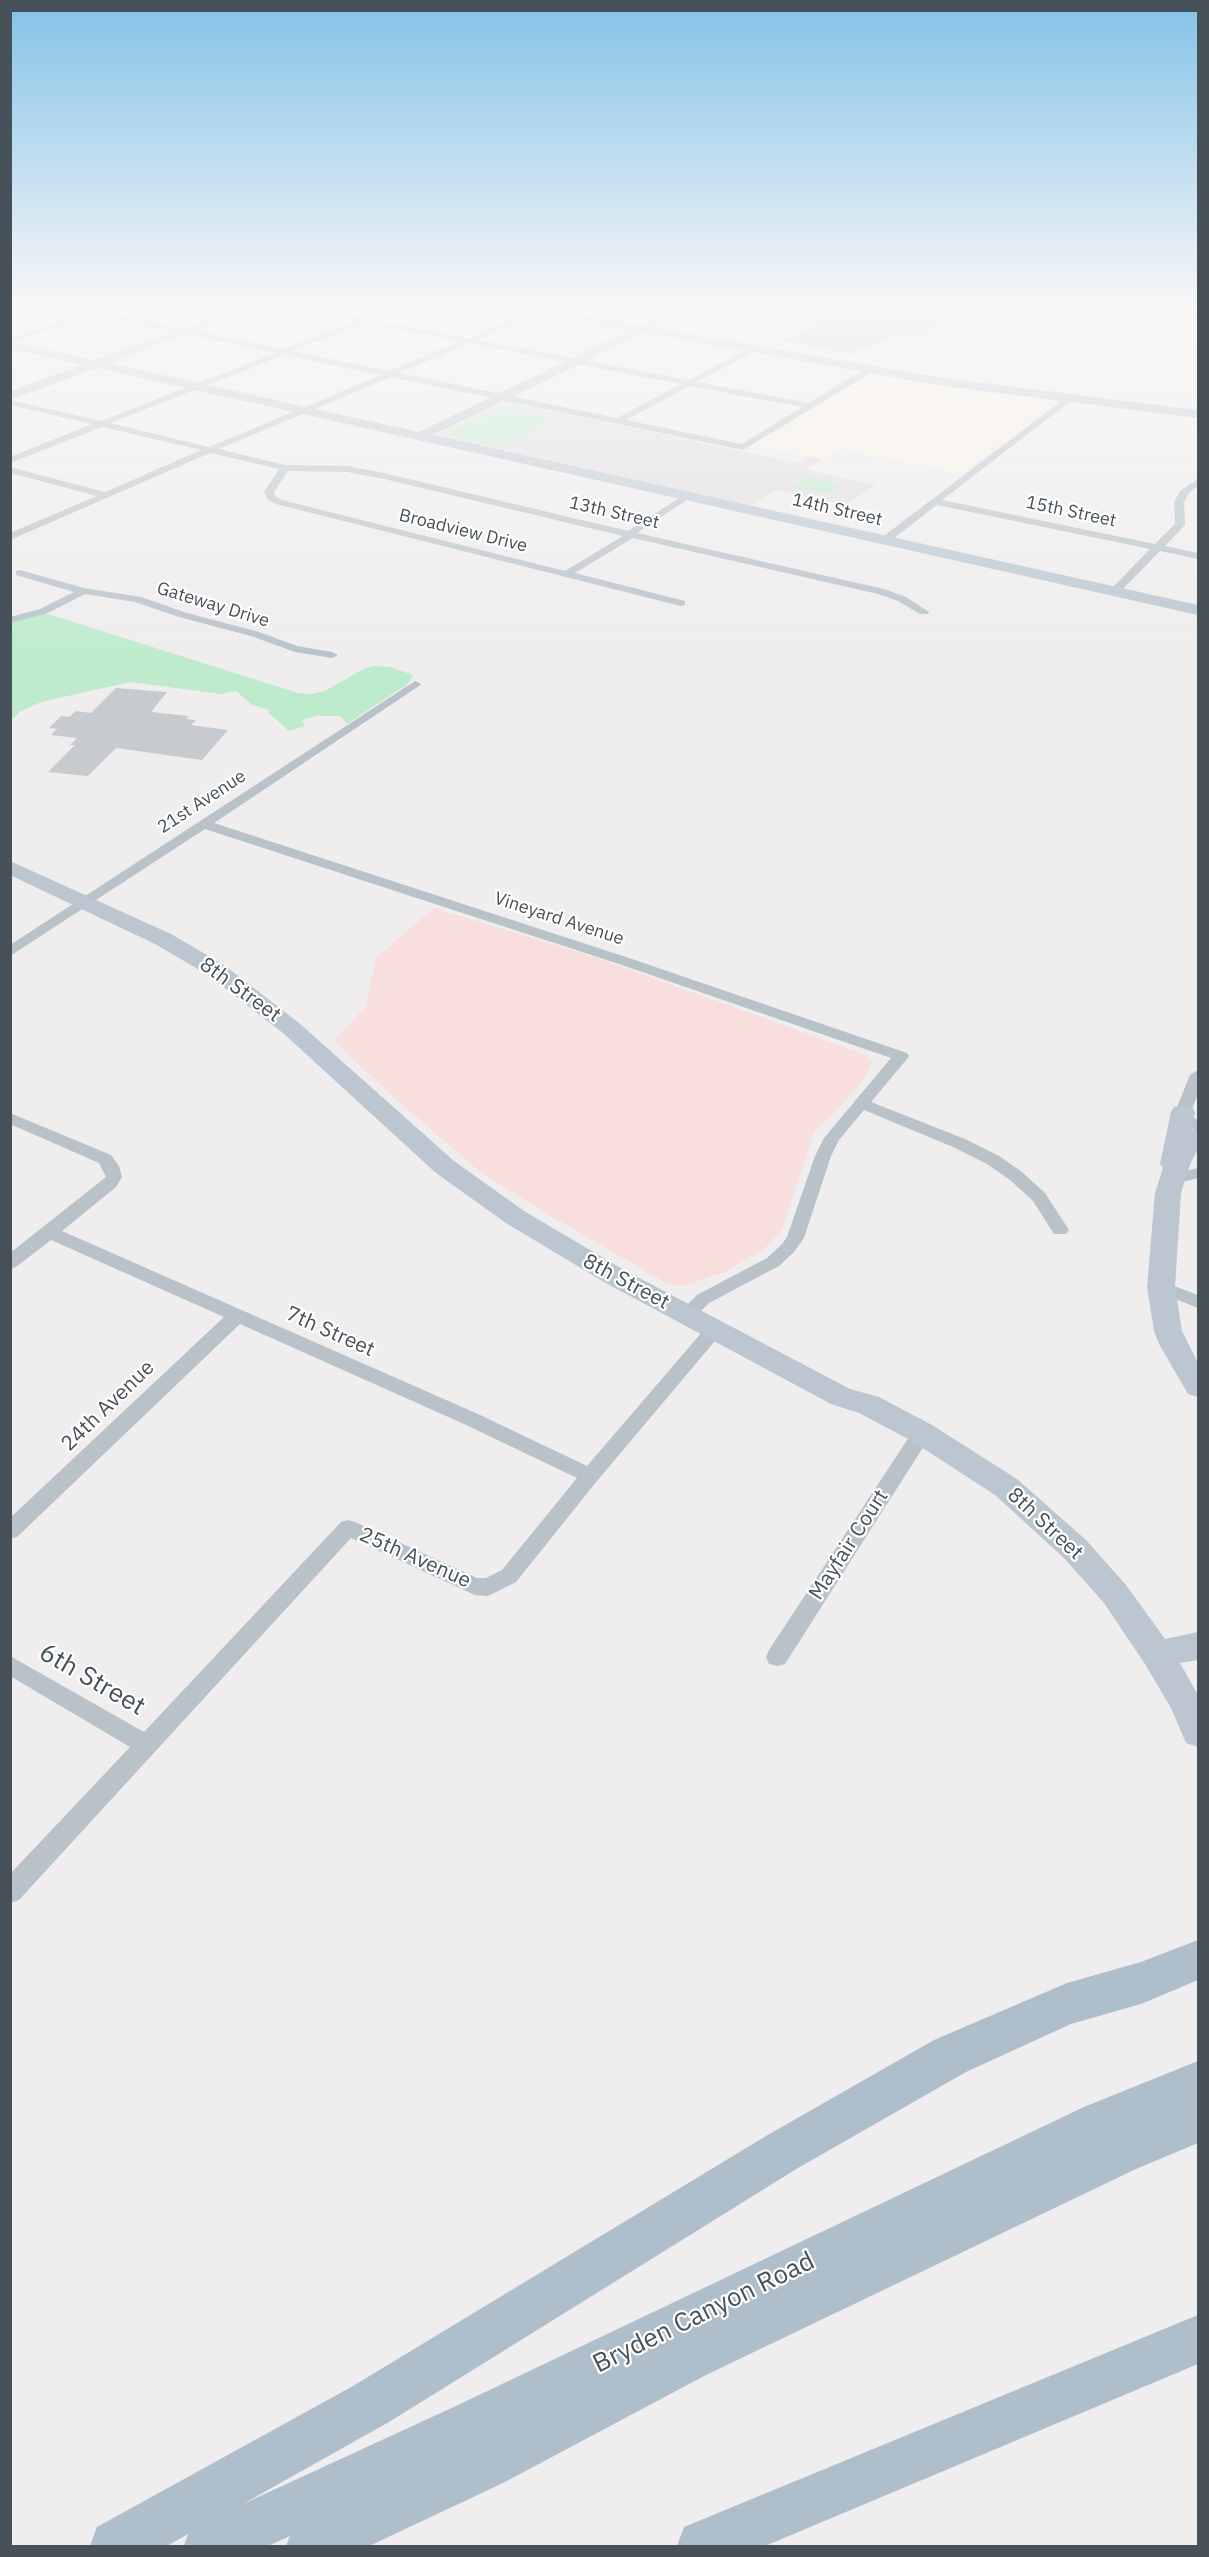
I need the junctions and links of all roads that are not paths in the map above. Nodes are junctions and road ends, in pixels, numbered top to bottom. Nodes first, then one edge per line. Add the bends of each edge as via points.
1 (95, 426) edge
2 (111, 426) edge
3 (265, 426) edge
4 (373, 426) edge
5 (441, 426) edge
6 (644, 426) edge
7 (777, 426) edge
8 (1033, 426) edge
9 (419, 437) junction
10 (211, 450) junction
11 (10, 460) edge
12 (285, 468) junction
13 (10, 470) edge
14 (1198, 482) edge
15 (106, 495) junction
16 (687, 496) junction
17 (936, 502) junction
18 (631, 535) junction
19 (10, 537) edge
20 (885, 540) junction
21 (1158, 547) junction
22 (1198, 556) edge
23 (20, 573) dead end
24 (568, 573) junction
25 (83, 591) junction
26 (1115, 591) junction
27 (681, 603) dead end
28 (1198, 609) edge
29 (924, 612) dead end
30 (10, 620) edge
31 (332, 655) dead end
32 (415, 684) dead end
33 (204, 824) junction
34 (10, 867) edge
35 (85, 902) junction
36 (10, 952) edge
37 (1195, 1099) edge
38 (860, 1103) junction
39 (10, 1118) edge
40 (1198, 1136) edge
41 (1198, 1173) edge
42 (1171, 1180) junction
43 (1060, 1230) dead end
44 (49, 1232) junction
45 (10, 1263) edge
46 (1161, 1287) junction
47 (1198, 1302) edge
48 (687, 1314) junction
49 (238, 1315) junction
50 (716, 1329) junction
51 (1198, 1387) edge
52 (922, 1433) junction
53 (591, 1476) junction
54 (10, 1532) edge
55 (1198, 1646) edge
56 (1157, 1654) junction
57 (777, 1657) dead end
58 (10, 1665) edge
59 (1198, 1732) edge
60 (145, 1744) junction
61 (10, 1892) edge
62 (1198, 1960) edge
63 (1198, 2083) edge
64 (1198, 2121) edge
65 (1198, 2340) edge
66 (116, 2547) edge
67 (210, 2547) edge
68 (312, 2547) edge
69 (703, 2547) edge

1 - 11 street
2 - 10 street, 13th Street
3 - 10 street
4 - 9 main road, 14th Street
5 - 9 main road
6 - 7 street via 743,447
8 - 17 street
9 - 16 main road, 14th Street
10 - 12 street, 13th Street
10 - 15 street
12 - 18 street, 13th Street via 368,472
12 - 24 street, Broadview Drive via 269,492 279,502
13 - 15 street
14 - 21 street via 1185,491 1179,502 1180,525
15 - 19 street
16 - 18 street
16 - 20 main road, 14th Street
17 - 20 street
17 - 21 street, 15th Street
18 - 24 street
18 - 29 street, 13th Street via 880,591
20 - 26 main road, 14th Street
21 - 22 street, 15th Street
21 - 26 street
23 - 25 street, Gateway Drive
24 - 27 street, Broadview Drive
25 - 30 street via 44,611
25 - 31 street, Gateway Drive via 137,599 295,649
26 - 28 main road, 14th Street
32 - 33 street, 21st Avenue
33 - 35 street, 21st Avenue
33 - 38 street, Vineyard Avenue via 900,1056
34 - 35 main road, 8th Street
35 - 36 street, 21st Avenue
35 - 48 main road, 8th Street via 163,939 216,970 289,1027 476,1191 571,1252
37 - 42 main road via 1173,1156
38 - 43 street via 993,1160 1039,1197
38 - 48 street via 823,1156 788,1248 773,1262 703,1299
39 - 44 street via 105,1159 114,1172 111,1183
40 - 42 main road via 1178,1162
41 - 42 street
42 - 46 main road
44 - 45 street
44 - 49 street, 7th Street
46 - 47 street
46 - 51 main road via 1168,1331
48 - 50 main road, 8th Street
49 - 53 street, 7th Street
49 - 54 street, 24th Avenue
50 - 52 main road, 8th Street via 841,1397 868,1405
50 - 53 street, 25th Avenue
52 - 56 main road, 8th Street via 1006,1487 1075,1549 1115,1594
52 - 57 street, Mayfair Court
53 - 60 street, 25th Avenue via 509,1576 488,1587 476,1586 348,1528
55 - 56 main road
56 - 59 main road, 8th Street
58 - 60 street, 6th Street
60 - 61 street, 25th Avenue
62 - 66 main road via 1140,1983 1066,2004 950,2056 782,2152 371,2404
63 - 67 main road, Bryden Canyon Road via 1100,2123
64 - 68 main road, Bryden Canyon Road via 1109,2158 689,2358 485,2465
65 - 69 main road

